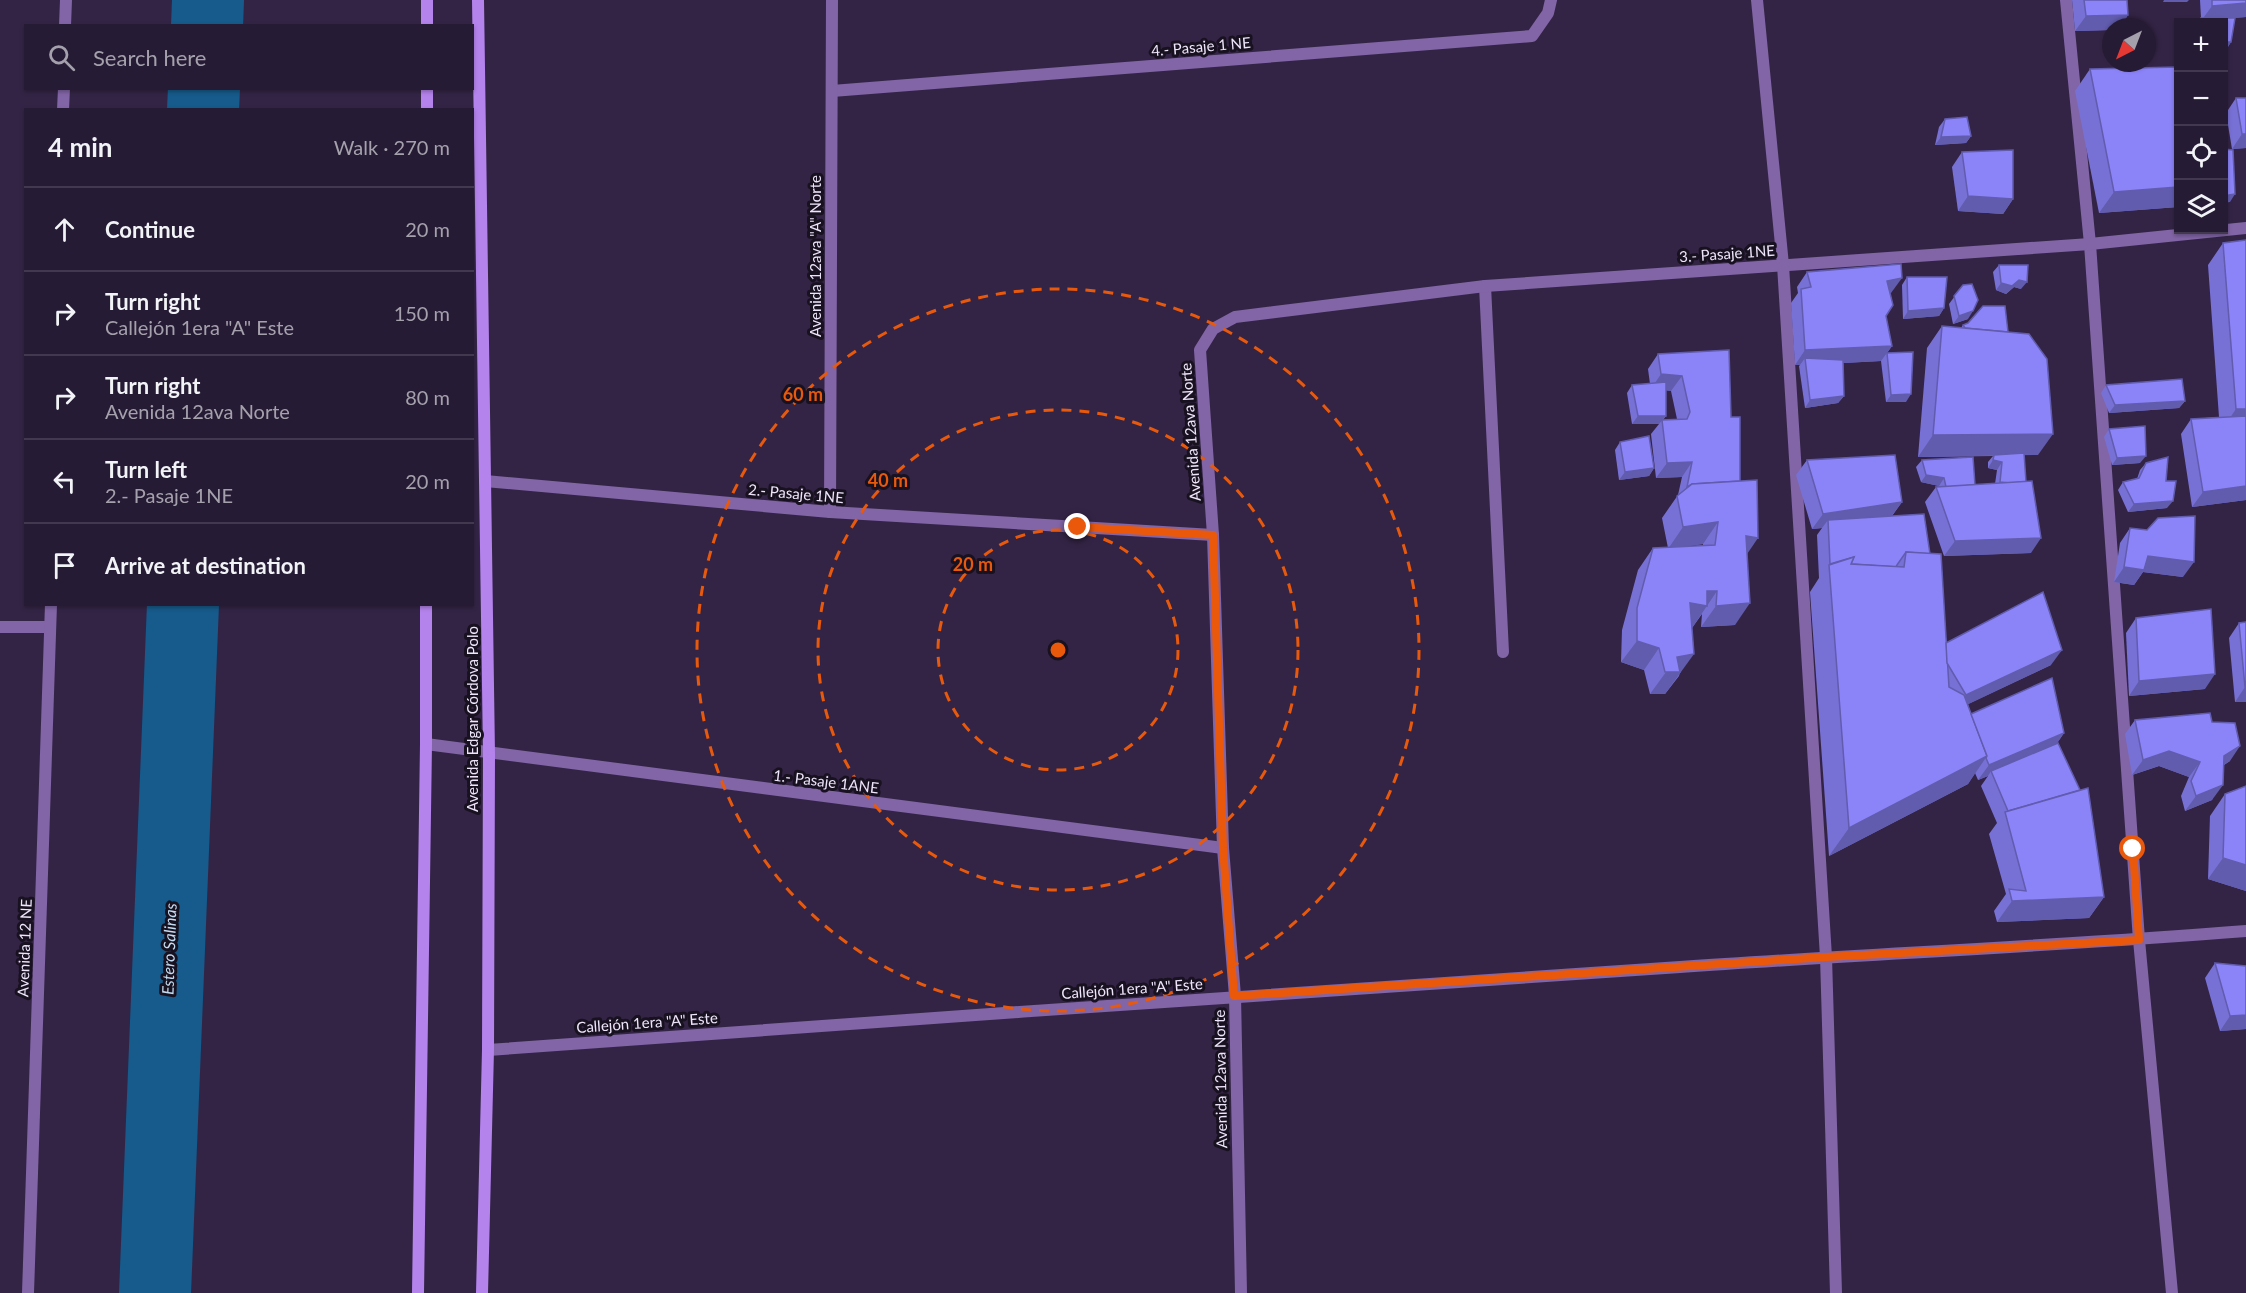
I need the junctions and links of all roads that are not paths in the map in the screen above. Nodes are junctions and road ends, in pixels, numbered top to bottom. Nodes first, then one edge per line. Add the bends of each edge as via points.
1 (66, 0) edge
2 (427, 0) edge
3 (478, 0) edge
4 (832, 0) edge
5 (1551, 0) edge
6 (1757, 0) edge
7 (2066, 0) edge
8 (65, 24) edge
9 (427, 24) edge
10 (64, 90) edge
11 (427, 90) edge
12 (832, 91) junction
13 (63, 108) edge
14 (427, 108) edge
15 (2246, 228) edge
16 (2090, 244) junction
17 (1783, 265) junction
18 (1485, 286) junction
19 (1213, 329) joint
20 (485, 481) junction
21 (830, 512) junction
22 (1213, 535) junction
23 (51, 606) edge
24 (426, 606) edge
25 (0, 627) edge
26 (50, 627) junction
27 (1503, 652) dead end
28 (426, 744) junction
29 (489, 754) junction
30 (1223, 848) junction
31 (2246, 931) edge
32 (2139, 940) junction
33 (1826, 957) junction
34 (1234, 996) junction
35 (488, 1050) junction
36 (28, 1293) edge
37 (418, 1293) edge
38 (482, 1293) edge
39 (1241, 1293) edge
40 (1836, 1293) edge
41 (2172, 1293) edge

1 - 8 street
2 - 9 main road
3 - 20 main road, Avenida Edgar Córdova Polo
4 - 12 street, Avenida 12ava "A" Norte
5 - 12 street, 4.- Pasaje 1 NE via 1548,13 1532,36
6 - 17 street
7 - 16 street
10 - 13 street
11 - 14 main road
12 - 21 street, Avenida 12ava "A" Norte
15 - 16 street, 3.- Pasaje 1NE
16 - 17 street, 3.- Pasaje 1NE
16 - 32 street
17 - 18 street, 3.- Pasaje 1NE
17 - 33 street
18 - 19 street, 3.- Pasaje 1NE via 1235,318
18 - 27 street
19 - 22 street, Avenida 12ava Norte via 1200,350
20 - 21 street, 2.- Pasaje 1NE
20 - 29 main road, Avenida Edgar Córdova Polo
21 - 22 street, 2.- Pasaje 1NE
22 - 30 street, Avenida 12ava Norte
23 - 26 street, Avenida 12 NE
24 - 28 main road
25 - 26 street
26 - 36 street, Avenida 12 NE
28 - 29 street, 1.- Pasaje 1ANE
28 - 37 main road
29 - 30 street, 1.- Pasaje 1ANE
29 - 35 main road, Avenida Edgar Córdova Polo
30 - 34 street, Avenida 12ava Norte
31 - 32 street, Callejón 1era "A" Este
32 - 33 street, Callejón 1era "A" Este
32 - 41 street
33 - 34 street, Callejón 1era "A" Este
33 - 40 street
34 - 35 street, Callejón 1era "A" Este
34 - 39 street, Avenida 12ava Norte
35 - 38 main road, Avenida Edgar Córdova Polo

